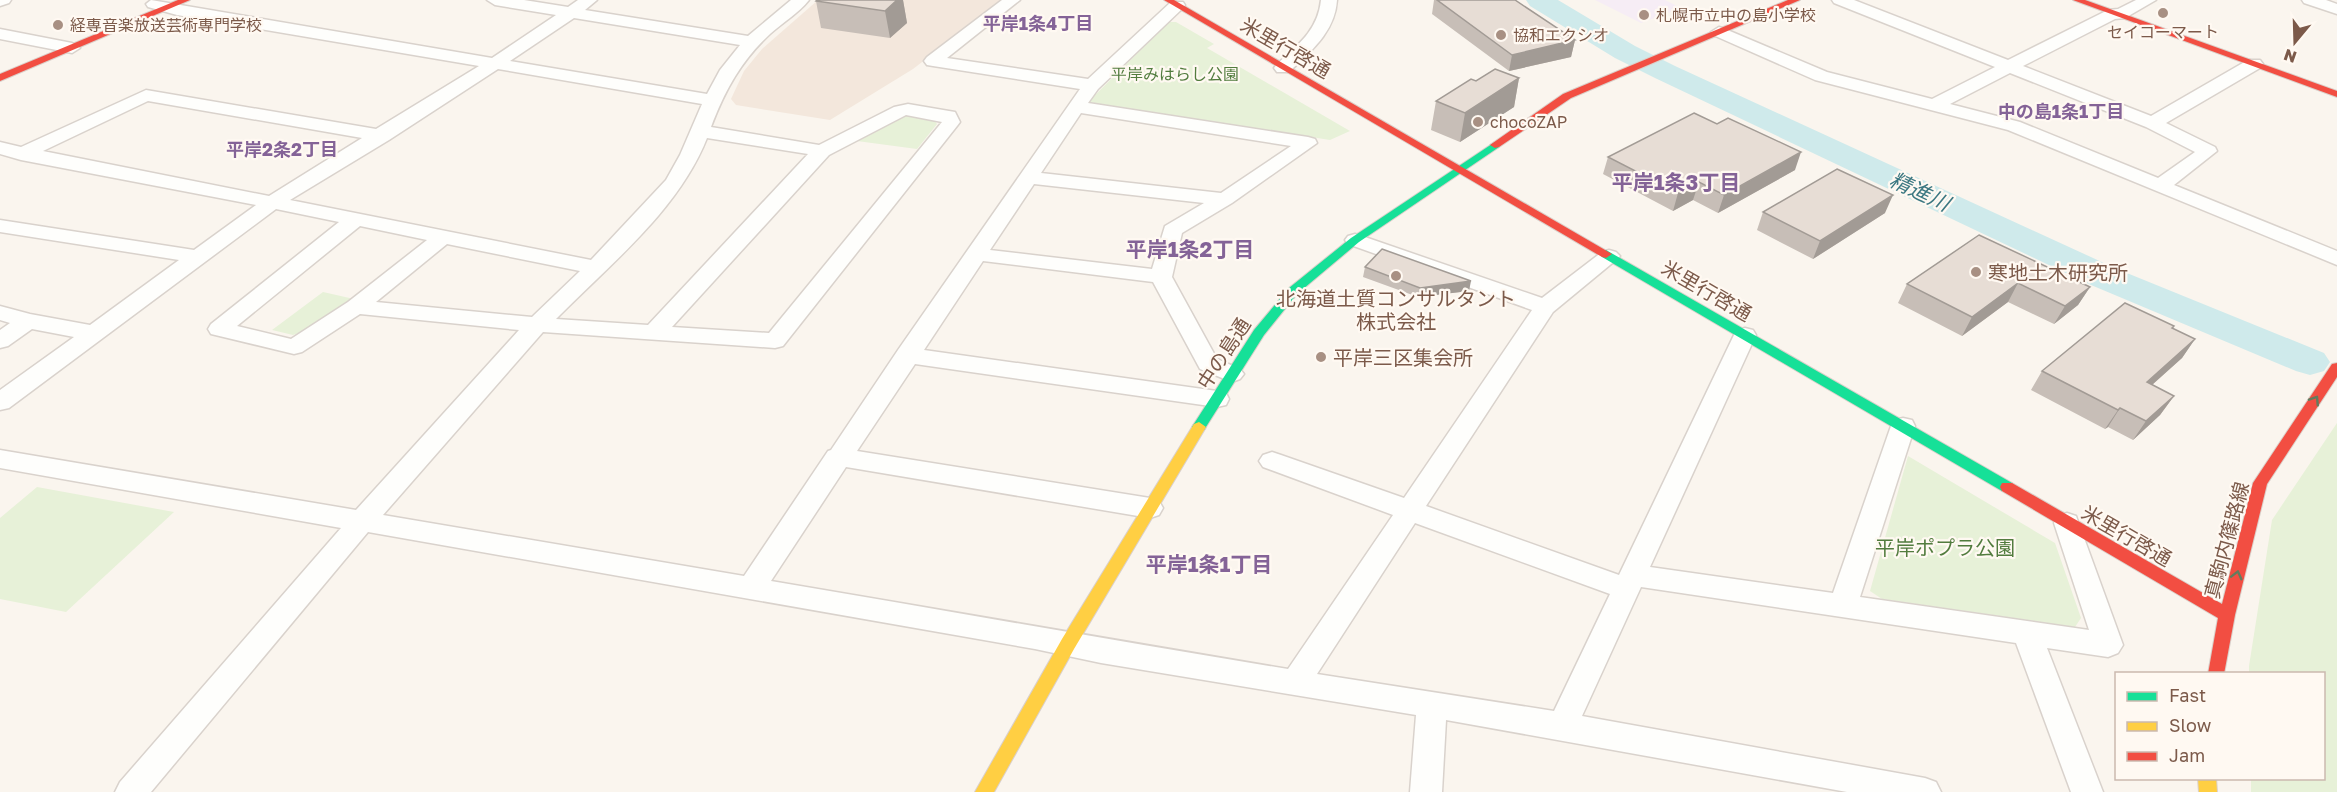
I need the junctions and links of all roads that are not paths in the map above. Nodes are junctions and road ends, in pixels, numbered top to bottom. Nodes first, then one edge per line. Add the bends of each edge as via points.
1 (186, 0) edge
2 (495, 0) edge
3 (589, 0) edge
4 (801, 0) edge
5 (1012, 0) edge
6 (1329, 0) edge
7 (1796, 0) edge
8 (1840, 0) edge
9 (2077, 0) edge
10 (2148, 0) edge
11 (2310, 0) edge
12 (1172, 2) edge
13 (161, 4) edge
14 (2337, 9) edge
15 (570, 13) junction
16 (2116, 14) junction
17 (1719, 32) junction
18 (0, 34) edge
19 (753, 42) junction
20 (64, 46) junction
21 (497, 62) junction
22 (2254, 64) junction
23 (2009, 67) junction
24 (0, 68) edge
25 (1283, 68) junction
26 (0, 78) edge
27 (1092, 85) junction
28 (2337, 93) edge
29 (713, 100) junction
30 (1936, 105) junction
31 (1076, 106) junction
32 (2152, 123) junction
33 (701, 132) junction
34 (382, 136) junction
35 (0, 148) edge
36 (822, 151) junction
37 (25, 152) junction
38 (0, 164) edge
39 (1459, 169) junction
40 (1028, 177) junction
41 (2161, 185) junction
42 (1225, 199) junction
43 (273, 202) junction
44 (356, 219) junction
45 (0, 226) edge
46 (442, 237) junction
47 (1355, 240) junction
48 (975, 254) junction
49 (198, 256) junction
50 (1609, 256) junction
51 (2337, 259) edge
52 (594, 267) junction
53 (1161, 277) junction
54 (356, 307) junction
55 (1545, 308) junction
56 (0, 313) edge
57 (28, 321) junction
58 (538, 325) junction
59 (93, 333) junction
60 (654, 333) junction
61 (1745, 335) junction
62 (0, 341) edge
63 (906, 355) junction
64 (2337, 367) edge
65 (1232, 374) junction
66 (1217, 399) junction
67 (0, 402) edge
68 (1903, 426) junction
69 (837, 457) junction
70 (0, 459) edge
71 (1272, 461) dead end
72 (1150, 507) junction
73 (1409, 511) junction
74 (360, 522) junction
75 (2067, 522) junction
76 (1630, 582) junction
77 (751, 588) junction
78 (1843, 607) junction
79 (2227, 615) junction
80 (2027, 633) junction
81 (1068, 644) junction
82 (2216, 672) edge
83 (1296, 681) junction
84 (1432, 704) junction
85 (1562, 726) junction
86 (131, 792) edge
87 (984, 792) edge
88 (1426, 792) edge
89 (1925, 792) edge
90 (2087, 792) edge

1 - 13 main road
2 - 15 street
3 - 15 street
4 - 19 street
5 - 27 street via 933,61
6 - 25 street via 1324,24 1316,37
7 - 17 main road
8 - 23 street
9 - 16 main road
10 - 16 street
11 - 14 street
12 - 25 main road, 米里行啓通
12 - 27 street
13 - 20 main road
13 - 21 street
15 - 19 street
15 - 21 street
16 - 22 main road
16 - 23 street
17 - 30 street via 1821,76
17 - 39 main road, 中の島通 via 1567,96
18 - 20 street
19 - 29 street via 731,66
20 - 24 main road
20 - 26 main road
21 - 29 street
21 - 34 street
22 - 28 main road
22 - 32 street
23 - 30 street
23 - 32 street
25 - 39 main road, 米里行啓通
27 - 31 street
29 - 33 street
30 - 41 street via 2014,126
31 - 40 street
31 - 42 street via 1308,143
32 - 41 street via 2208,151
33 - 36 street
33 - 52 street via 677,179
34 - 37 street via 146,95
34 - 43 street
35 - 37 street
36 - 60 street
36 - 60 street via 908,109 949,116 951,122 775,341
37 - 38 street
37 - 43 street
39 - 47 main road, 中の島通
39 - 50 main road, 米里行啓通
40 - 42 street
40 - 48 street
41 - 51 street
42 - 53 street via 1172,230
43 - 44 street
43 - 49 street
44 - 46 street
44 - 54 street via 219,329 294,347
45 - 49 street
46 - 52 street
46 - 54 street
47 - 55 street
47 - 65 main road, 中の島通 via 1293,291 1258,333
48 - 53 street
48 - 63 street
49 - 59 street
50 - 55 street
50 - 61 main road, 米里行啓通
52 - 58 street
53 - 65 street via 1208,364
54 - 58 street
55 - 73 street
56 - 57 street
57 - 59 street
57 - 62 street
58 - 60 street
58 - 74 street
59 - 67 street
61 - 68 main road, 米里行啓通
61 - 76 street
63 - 66 street
63 - 69 street
79 -> 64 main road, 真駒内篠路線 via 2260,483
65 - 66 main road, 中の島通
66 - 72 main road, 中の島通
68 - 75 main road, 米里行啓通
68 - 78 street
69 - 72 street
69 - 77 street
70 - 74 street
71 - 73 street
72 - 81 main road, 中の島通
73 - 76 street
73 - 83 street
74 - 77 street
74 - 86 street
75 - 79 main road, 米里行啓通
75 - 80 street via 2108,645
76 - 78 street
76 - 85 street
77 - 81 street
78 - 80 street
79 - 82 main road, 真駒内篠路線
80 - 90 street
81 - 83 street
81 - 87 main road, 中の島通
83 - 84 street
84 - 85 street
84 - 88 street
85 - 89 street

